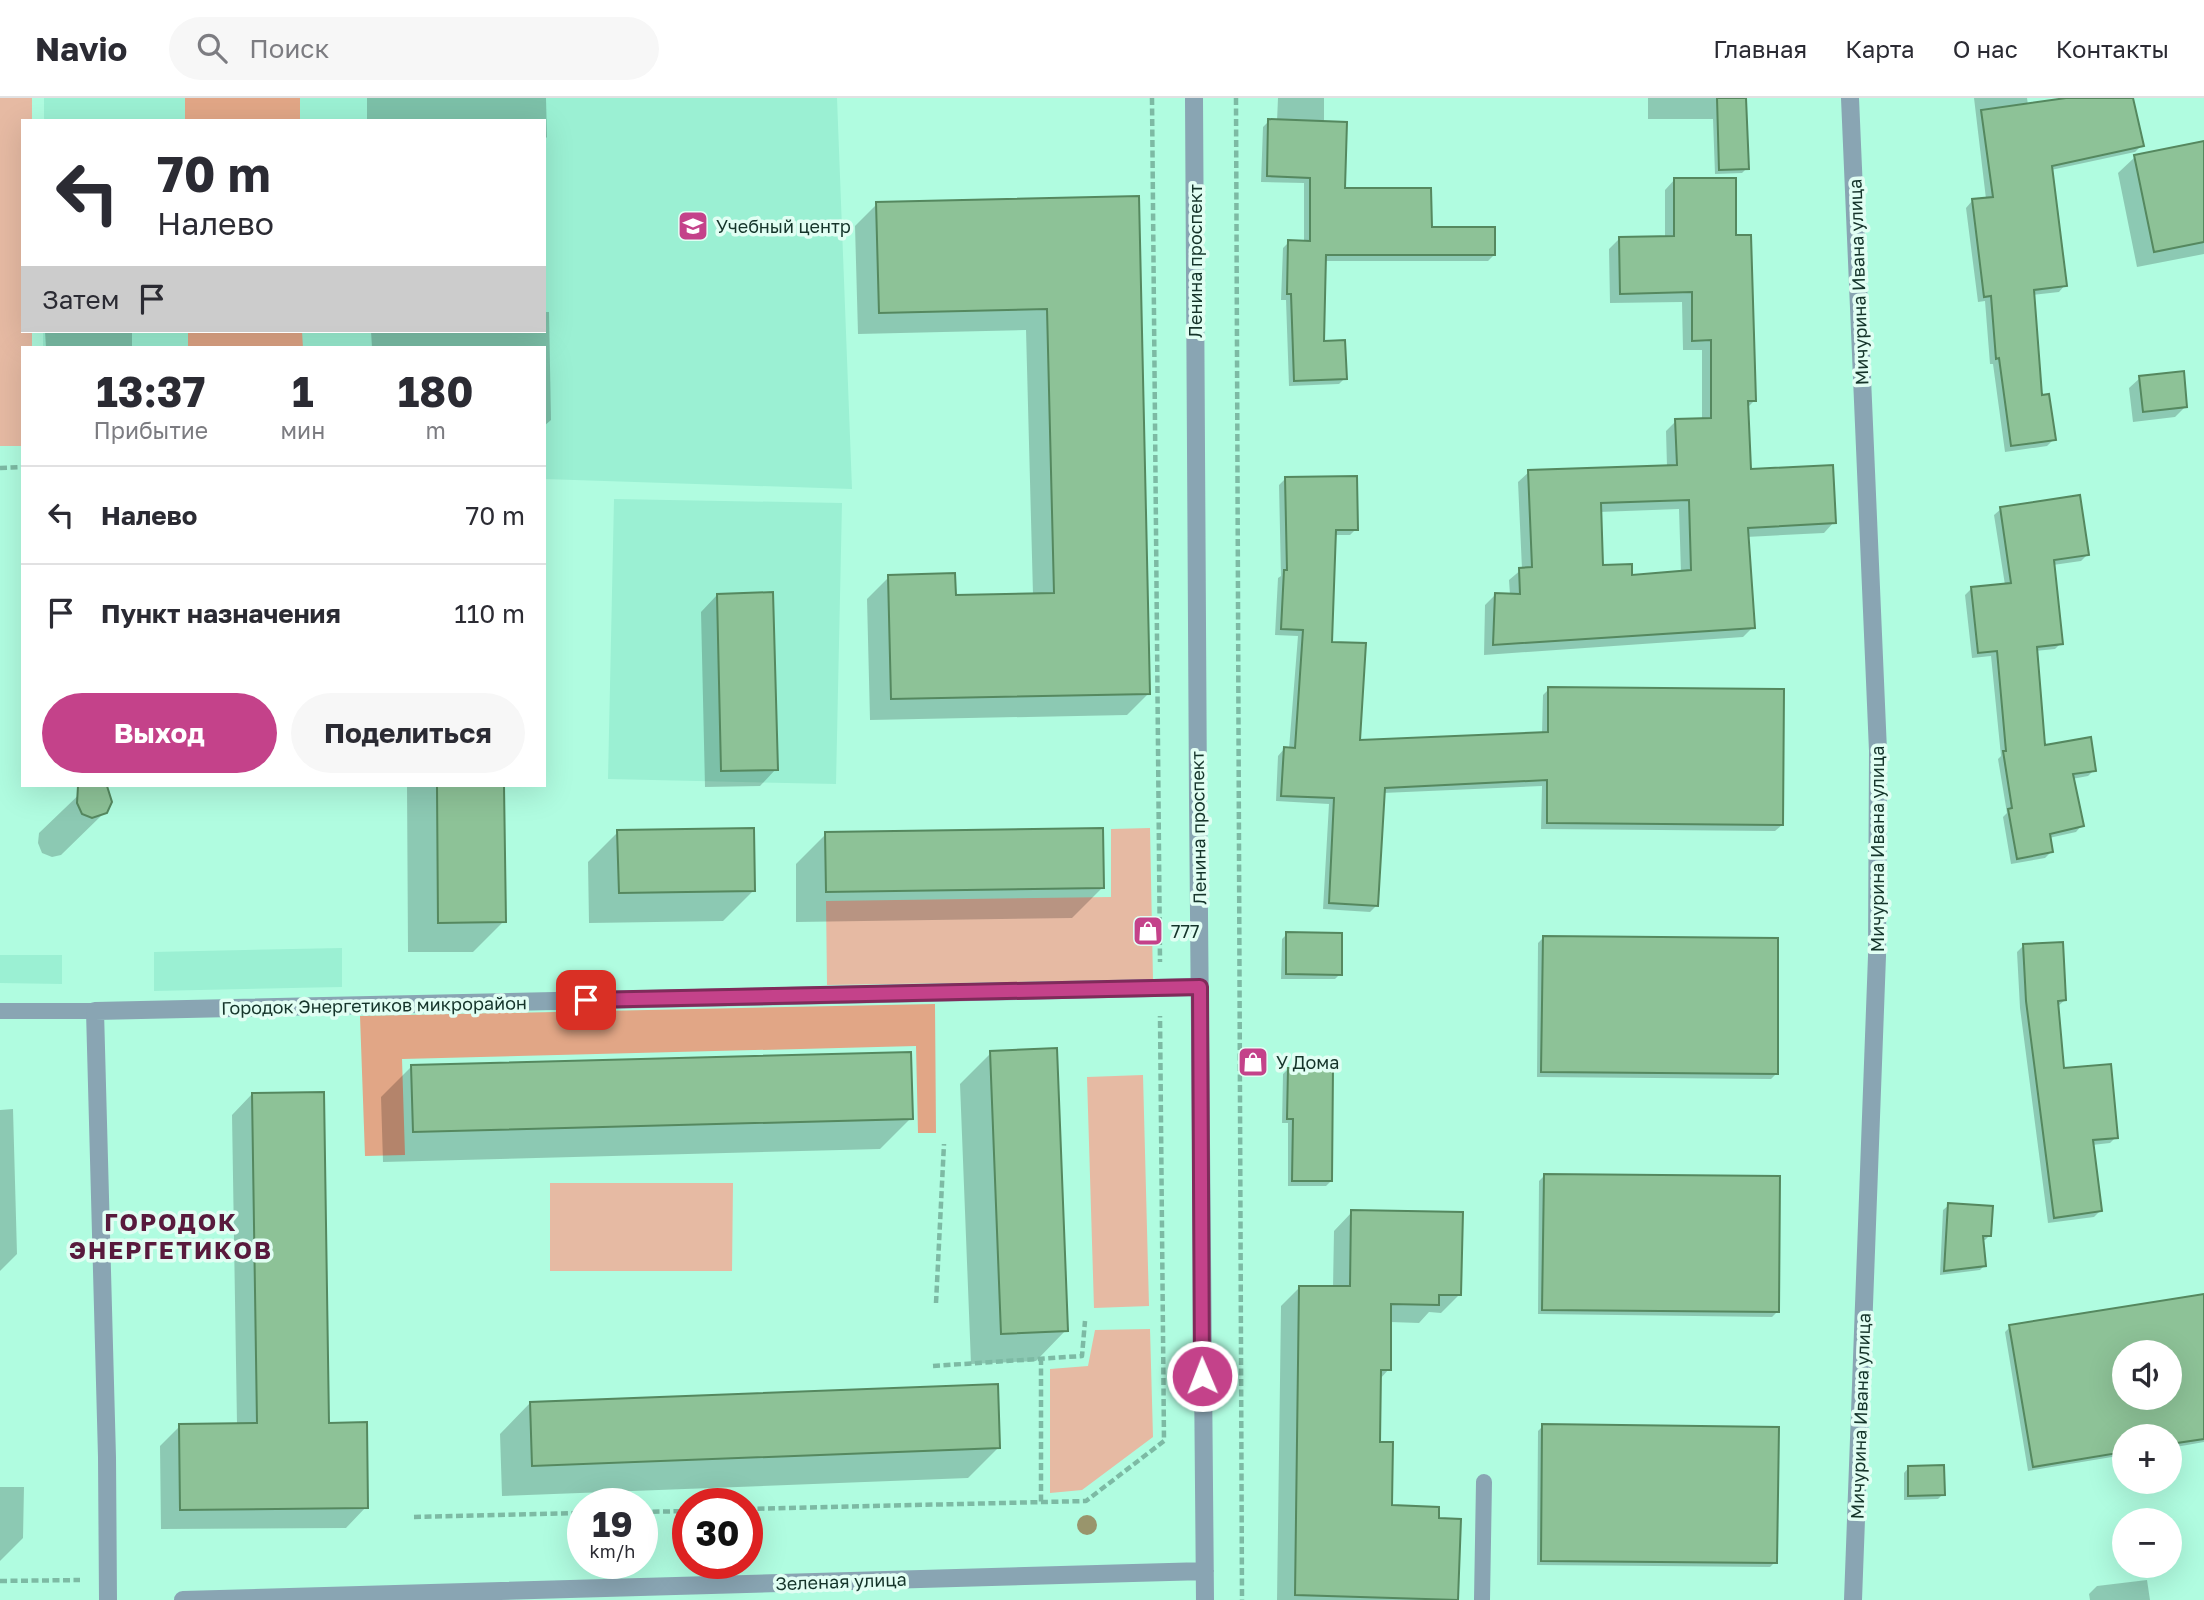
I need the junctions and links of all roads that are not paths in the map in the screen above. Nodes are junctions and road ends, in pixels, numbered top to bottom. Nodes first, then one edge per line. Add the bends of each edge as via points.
1 (1194, 98) edge
2 (1850, 98) edge
3 (1200, 987) junction
4 (0, 1011) edge
5 (95, 1011) junction
6 (1484, 1482) dead end
7 (1205, 1571) junction
8 (108, 1600) edge
9 (183, 1600) edge
10 (1205, 1600) edge
11 (1482, 1600) edge
12 (1853, 1600) edge

1 - 3 street, Ленина проспект
2 - 12 street, Мичурина Ивана улица via 1878,751 1877,956
3 - 5 street, Городок Энергетиков микрорайон
3 - 7 street, Ленина проспект
4 - 5 lane
5 - 8 street
6 - 11 lane
7 - 9 street, Зеленая улица
7 - 10 street, Ленина проспект

